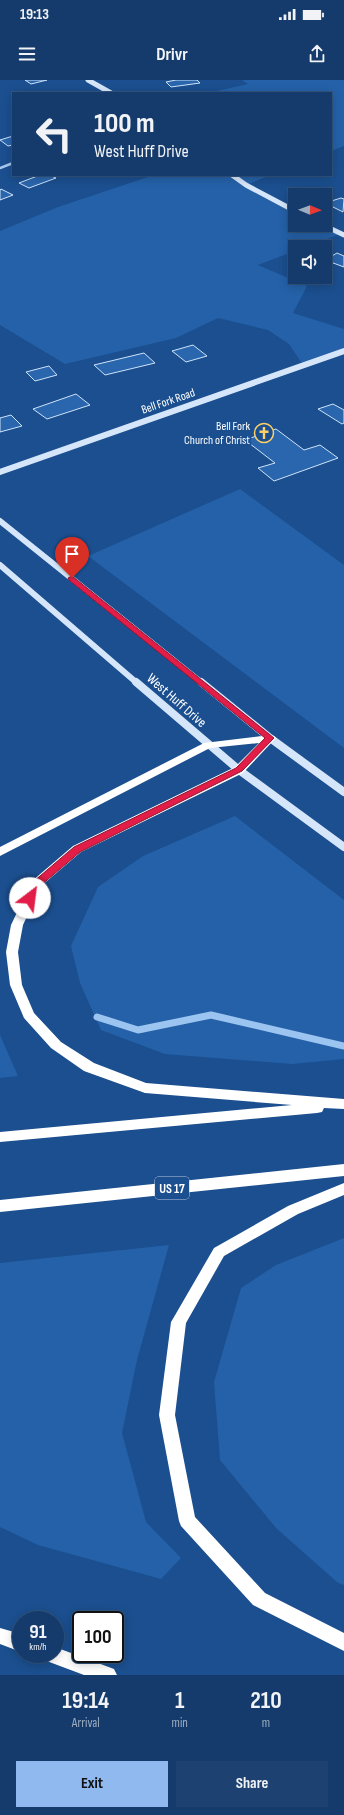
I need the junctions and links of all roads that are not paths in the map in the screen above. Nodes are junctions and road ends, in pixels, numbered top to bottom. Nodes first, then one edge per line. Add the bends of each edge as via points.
1 (88, 80) edge
2 (109, 92) edge
3 (12, 163) edge
4 (0, 168) edge
5 (233, 176) edge
6 (288, 207) edge
7 (332, 229) edge
8 (344, 235) edge
9 (344, 351) edge
10 (0, 472) edge
11 (0, 521) edge
12 (0, 565) edge
13 (270, 738) junction
14 (208, 745) junction
15 (239, 770) junction
16 (344, 792) edge
17 (344, 848) edge
18 (0, 852) edge
19 (344, 1105) edge
20 (0, 1136) edge
21 (344, 1170) edge
22 (344, 1189) edge
23 (0, 1206) edge
24 (0, 1636) edge
25 (12, 1640) edge
26 (344, 1642) edge
27 (64, 1659) edge
28 (108, 1675) edge

1 - 2 main road
3 - 4 street
5 - 6 main road
7 - 8 main road
9 - 10 main road, Bell Fork Road
11 - 13 main road, West Huff Drive
12 - 14 main road, West Huff Drive
13 - 14 highway
13 - 15 highway
13 - 16 main road, West Huff Drive
14 - 15 main road, West Huff Drive
14 - 18 highway
15 - 17 main road, West Huff Drive
15 - 19 highway via 77,849 36,884 17,925 12,952 16,985 30,1016 56,1045 89,1067 145,1088
19 - 20 highway
21 - 23 highway, US 17
22 - 26 highway via 293,1210 219,1252 179,1322 167,1416 187,1521 259,1599
24 - 25 highway
27 - 28 highway

